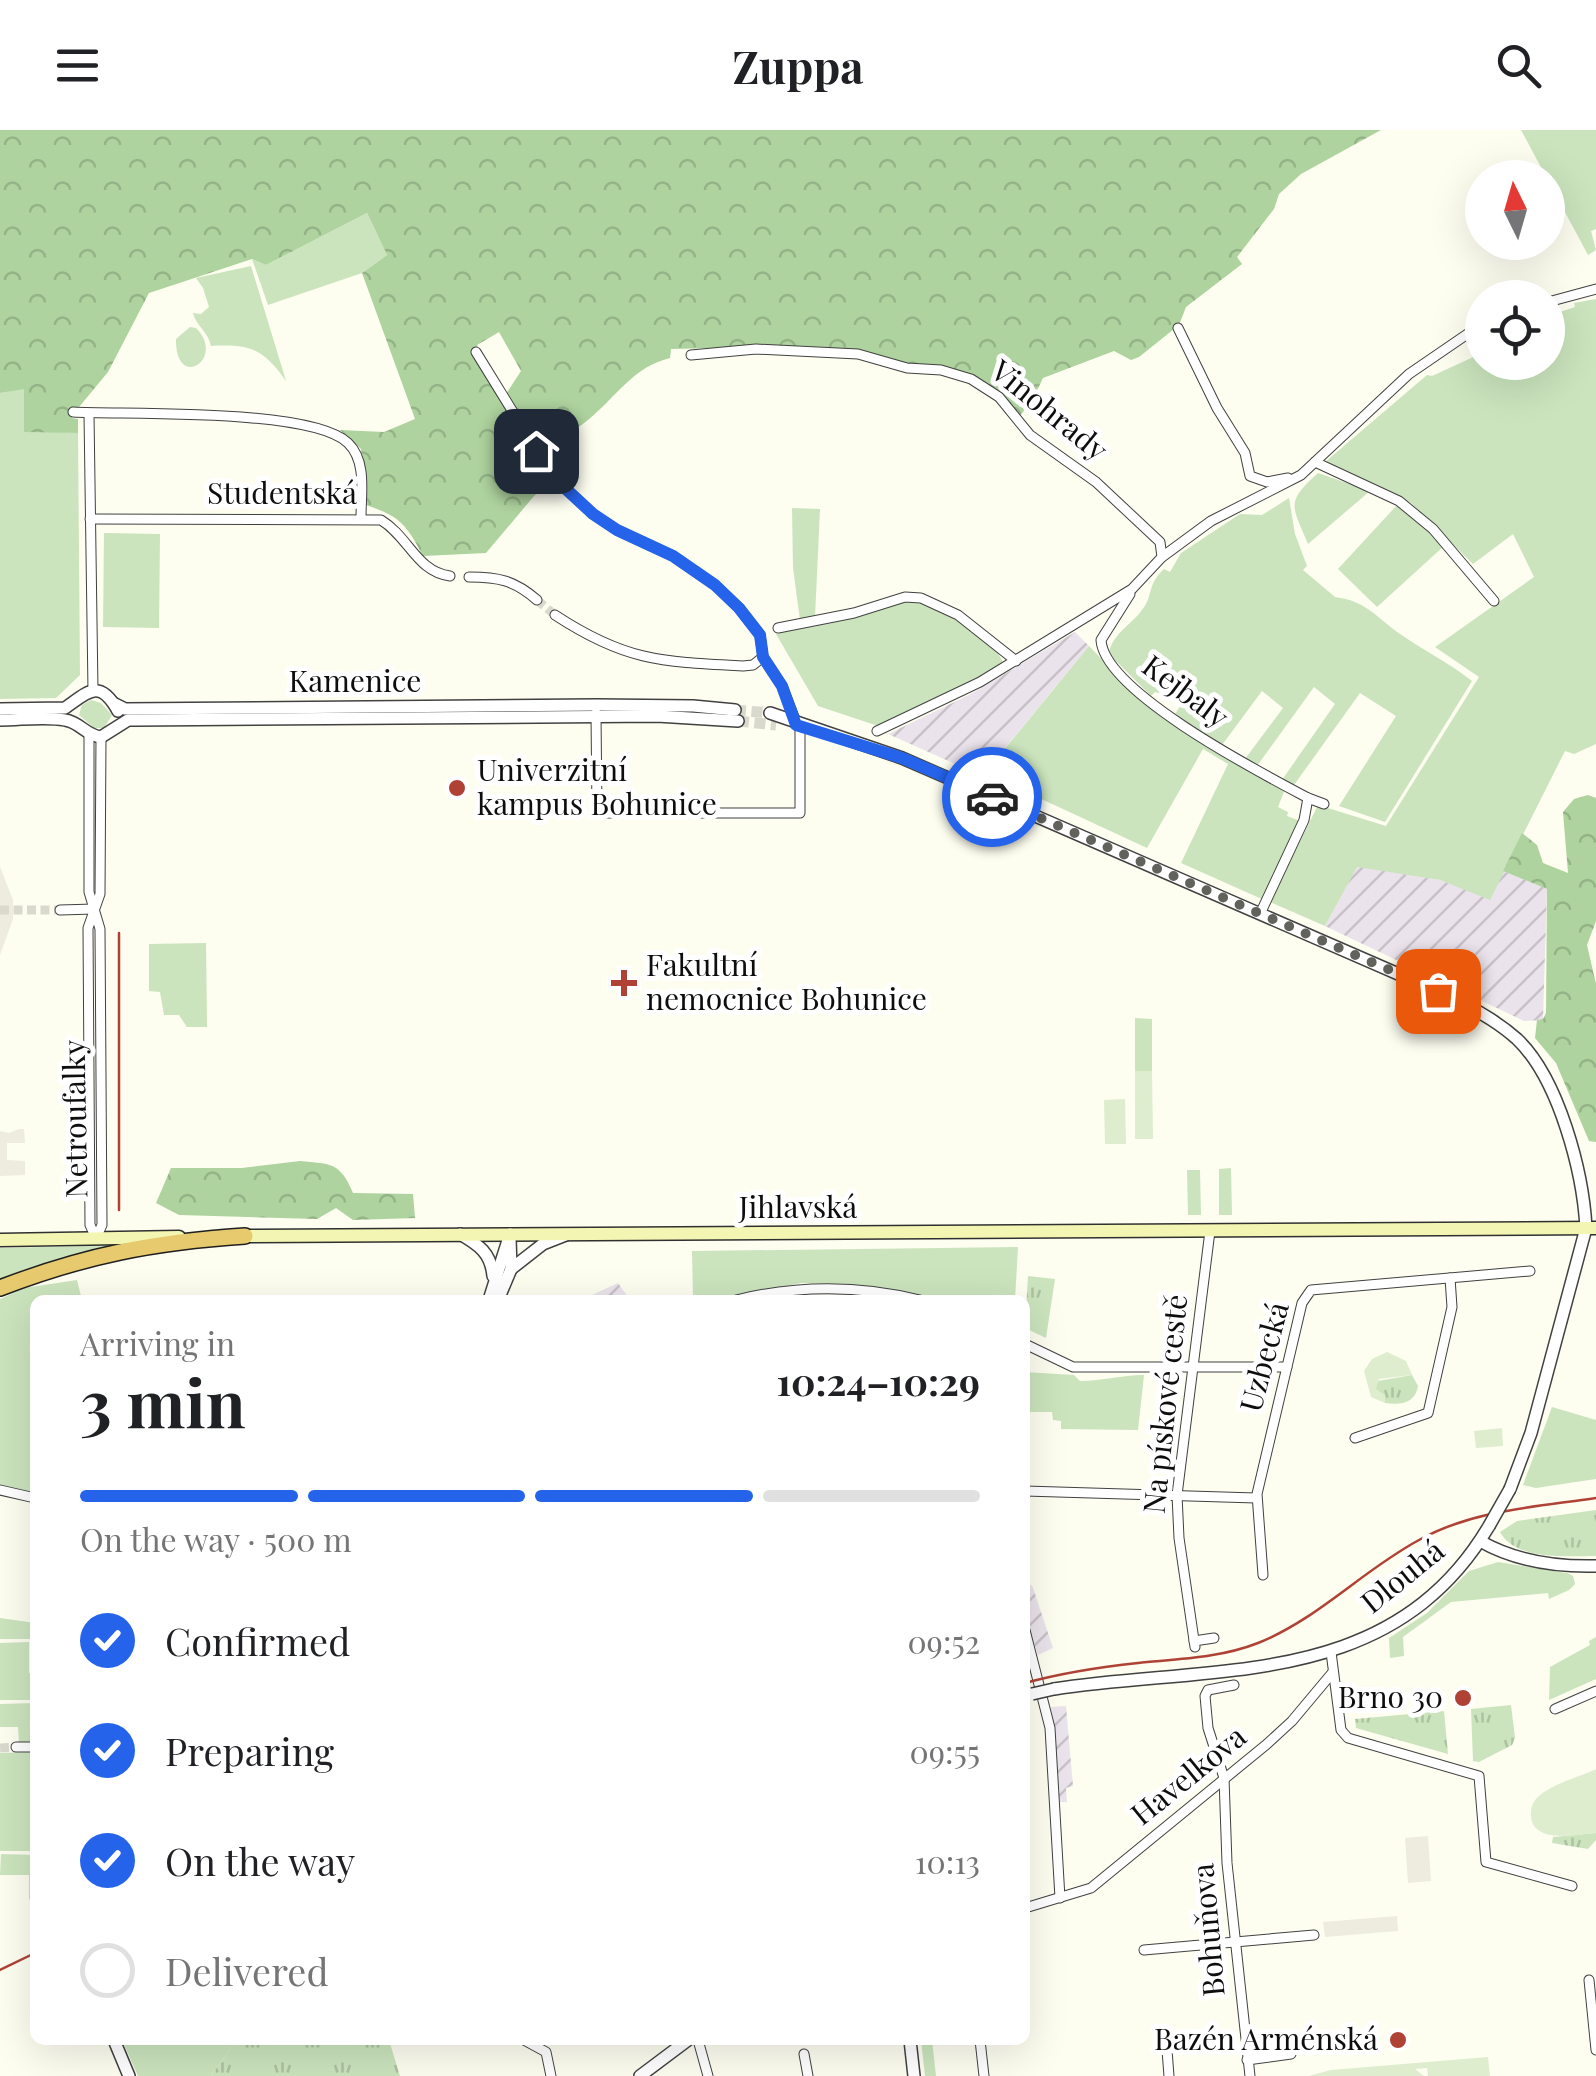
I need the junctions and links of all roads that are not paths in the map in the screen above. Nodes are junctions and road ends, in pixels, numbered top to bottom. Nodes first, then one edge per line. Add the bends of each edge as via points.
1 (1596, 289) edge
2 (1565, 297) edge
3 (1178, 328) dead end
4 (1465, 335) edge
5 (476, 352) dead end
6 (691, 354) dead end
7 (73, 412) dead end
8 (89, 414) junction
9 (1315, 462) junction
10 (1301, 476) junction
11 (361, 518) junction
12 (90, 519) junction
13 (1162, 557) junction
14 (450, 576) dead end
15 (469, 577) dead end
16 (1132, 590) junction
17 (537, 600) tunnel mouth
18 (1494, 601) dead end
19 (555, 615) tunnel mouth
20 (778, 628) dead end
21 (763, 657) junction
22 (1016, 661) junction
23 (94, 691) junction
24 (72, 703) junction
25 (115, 704) junction
26 (0, 710) edge
27 (596, 711) junction
28 (737, 715) tunnel mouth
29 (773, 719) tunnel mouth
30 (0, 720) edge
31 (76, 724) junction
32 (120, 725) junction
33 (798, 726) junction
34 (877, 731) dead end
35 (95, 736) junction
36 (1308, 798) junction
37 (1324, 804) dead end
38 (94, 909) junction
39 (60, 910) tunnel mouth
40 (1260, 914) junction
41 (1591, 1228) edge
42 (1210, 1231) junction
43 (460, 1234) junction
44 (510, 1234) junction
45 (566, 1234) junction
46 (245, 1236) junction
47 (96, 1238) junction
48 (0, 1240) edge
49 (511, 1269) junction
50 (1530, 1272) dead end
51 (1450, 1278) junction
52 (493, 1285) junction
53 (0, 1288) edge
54 (490, 1295) edge
55 (500, 1295) edge
56 (761, 1295) edge
57 (892, 1295) edge
58 (1030, 1346) edge
59 (1287, 1367) junction
60 (1192, 1368) junction
61 (1354, 1438) dead end
62 (0, 1490) edge
63 (1030, 1491) edge
64 (1177, 1494) junction
65 (30, 1497) edge
66 (1256, 1498) junction
67 (1480, 1541) junction
68 (1596, 1566) edge
69 (1263, 1575) dead end
70 (1214, 1638) dead end
71 (1030, 1650) edge
72 (1331, 1652) junction
73 (1333, 1672) junction
74 (1234, 1685) dead end
75 (1596, 1691) edge
76 (1030, 1695) edge
77 (1555, 1709) dead end
78 (30, 1747) edge
79 (16, 1748) tunnel mouth
80 (1224, 1778) junction
81 (1572, 1886) dead end
82 (1060, 1898) junction
83 (1030, 1907) edge
84 (1314, 1936) dead end
85 (1234, 1942) junction
86 (1144, 1950) dead end
87 (1590, 1980) dead end
88 (116, 2045) edge
89 (533, 2045) edge
90 (681, 2045) edge
91 (699, 2045) edge
92 (910, 2045) edge
93 (981, 2045) edge
94 (1167, 2050) dead end
95 (1596, 2050) edge
96 (804, 2054) dead end
97 (1292, 2054) dead end
98 (1247, 2060) junction
99 (129, 2076) edge
100 (552, 2076) edge
101 (640, 2076) edge
102 (708, 2076) edge
103 (808, 2076) edge
104 (912, 2076) edge
105 (984, 2076) edge
106 (1170, 2076) edge
107 (1250, 2076) edge

1 - 2 street
3 - 10 street via 1250,476 1267,482
4 - 9 street via 1408,374
5 - 21 street via 553,477 617,530 715,585 760,635
6 - 13 street, Vinohrady via 858,354 971,379 998,397 1030,435 1096,482 1160,542
7 - 8 street
8 - 11 street via 204,414 325,430 350,445 359,461
8 - 12 street
9 - 10 street
9 - 18 street via 1417,514
10 - 13 street via 1210,521
11 - 12 street, Studentská
11 - 14 street, Studentská via 398,530 428,568
12 - 23 street
13 - 16 street
15 - 17 street via 514,582
16 - 22 street
16 - 36 street, Kejbaly via 1101,640 1106,658 1189,730
19 - 21 street via 608,647 640,657 742,666
20 - 22 street via 922,598 958,615
21 - 33 street
22 - 34 street
23 - 24 street
23 - 25 street, Kamenice
24 - 26 street
24 - 31 street
25 - 27 street, Kamenice
25 - 32 street
27 - 28 street, Kamenice
27 - 32 street, Kamenice
27 - 33 street via 597,814 800,813
29 - 33 street
30 - 31 street
31 - 35 street
32 - 35 street, Kamenice
33 - 40 street via 902,758
35 - 38 street, Netroufalky via 89,892
36 - 37 street, Kejbaly
36 - 40 street
38 - 39 street
38 - 47 street, Netroufalky via 88,928 90,1225
40 - 41 street via 1458,1000 1520,1042 1560,1111
41 - 42 main road, Jihlavská
41 - 67 street, Dlouhá, bridge via 1531,1434
42 - 45 main road, Jihlavská
42 - 60 street, Na pískové cestě
43 - 44 main road, Jihlavská
43 - 46 main road, Jihlavská
43 - 52 street via 489,1257
44 - 45 main road, Jihlavská
44 - 49 street
44 - 52 street
45 - 49 street
46 - 47 main road, Jihlavská
46 - 53 highway via 130,1248
47 - 48 main road, Jihlavská
49 - 55 street
50 - 51 street, Uzbecká
51 - 59 street, Uzbecká via 1311,1290
51 - 61 street via 1452,1307 1428,1413
52 - 54 street
56 - 57 street via 819,1288
58 - 60 street via 1074,1368
59 - 60 street
59 - 66 street, Uzbecká
60 - 64 street, Na pískové cestě
62 - 65 street
63 - 64 street
64 - 66 street
64 - 70 street, Na pískové cestě via 1194,1644
66 - 69 street, Uzbecká
67 - 68 street via 1521,1558
67 - 72 street, Dlouhá via 1407,1613
71 - 82 street via 1050,1728
72 - 73 street
72 - 76 street, Dlouhá, bridge via 1288,1664 1130,1678
73 - 80 street, Havelkova via 1292,1721
73 - 81 street via 1341,1730 1348,1738 1479,1776 1486,1862
74 - 80 street, Bohuňova via 1205,1694
75 - 77 street
78 - 79 street
80 - 82 street, Havelkova via 1091,1888
80 - 85 street, Bohuňova
82 - 83 street, Havelkova
84 - 85 street
85 - 86 street
85 - 98 street, Bohuňova
87 - 95 street
88 - 99 street
89 - 100 street via 546,2052
90 - 101 street
91 - 102 street
92 - 104 street
93 - 105 street
94 - 106 street
96 - 103 street
97 - 98 street
98 - 107 street, Bohuňova

